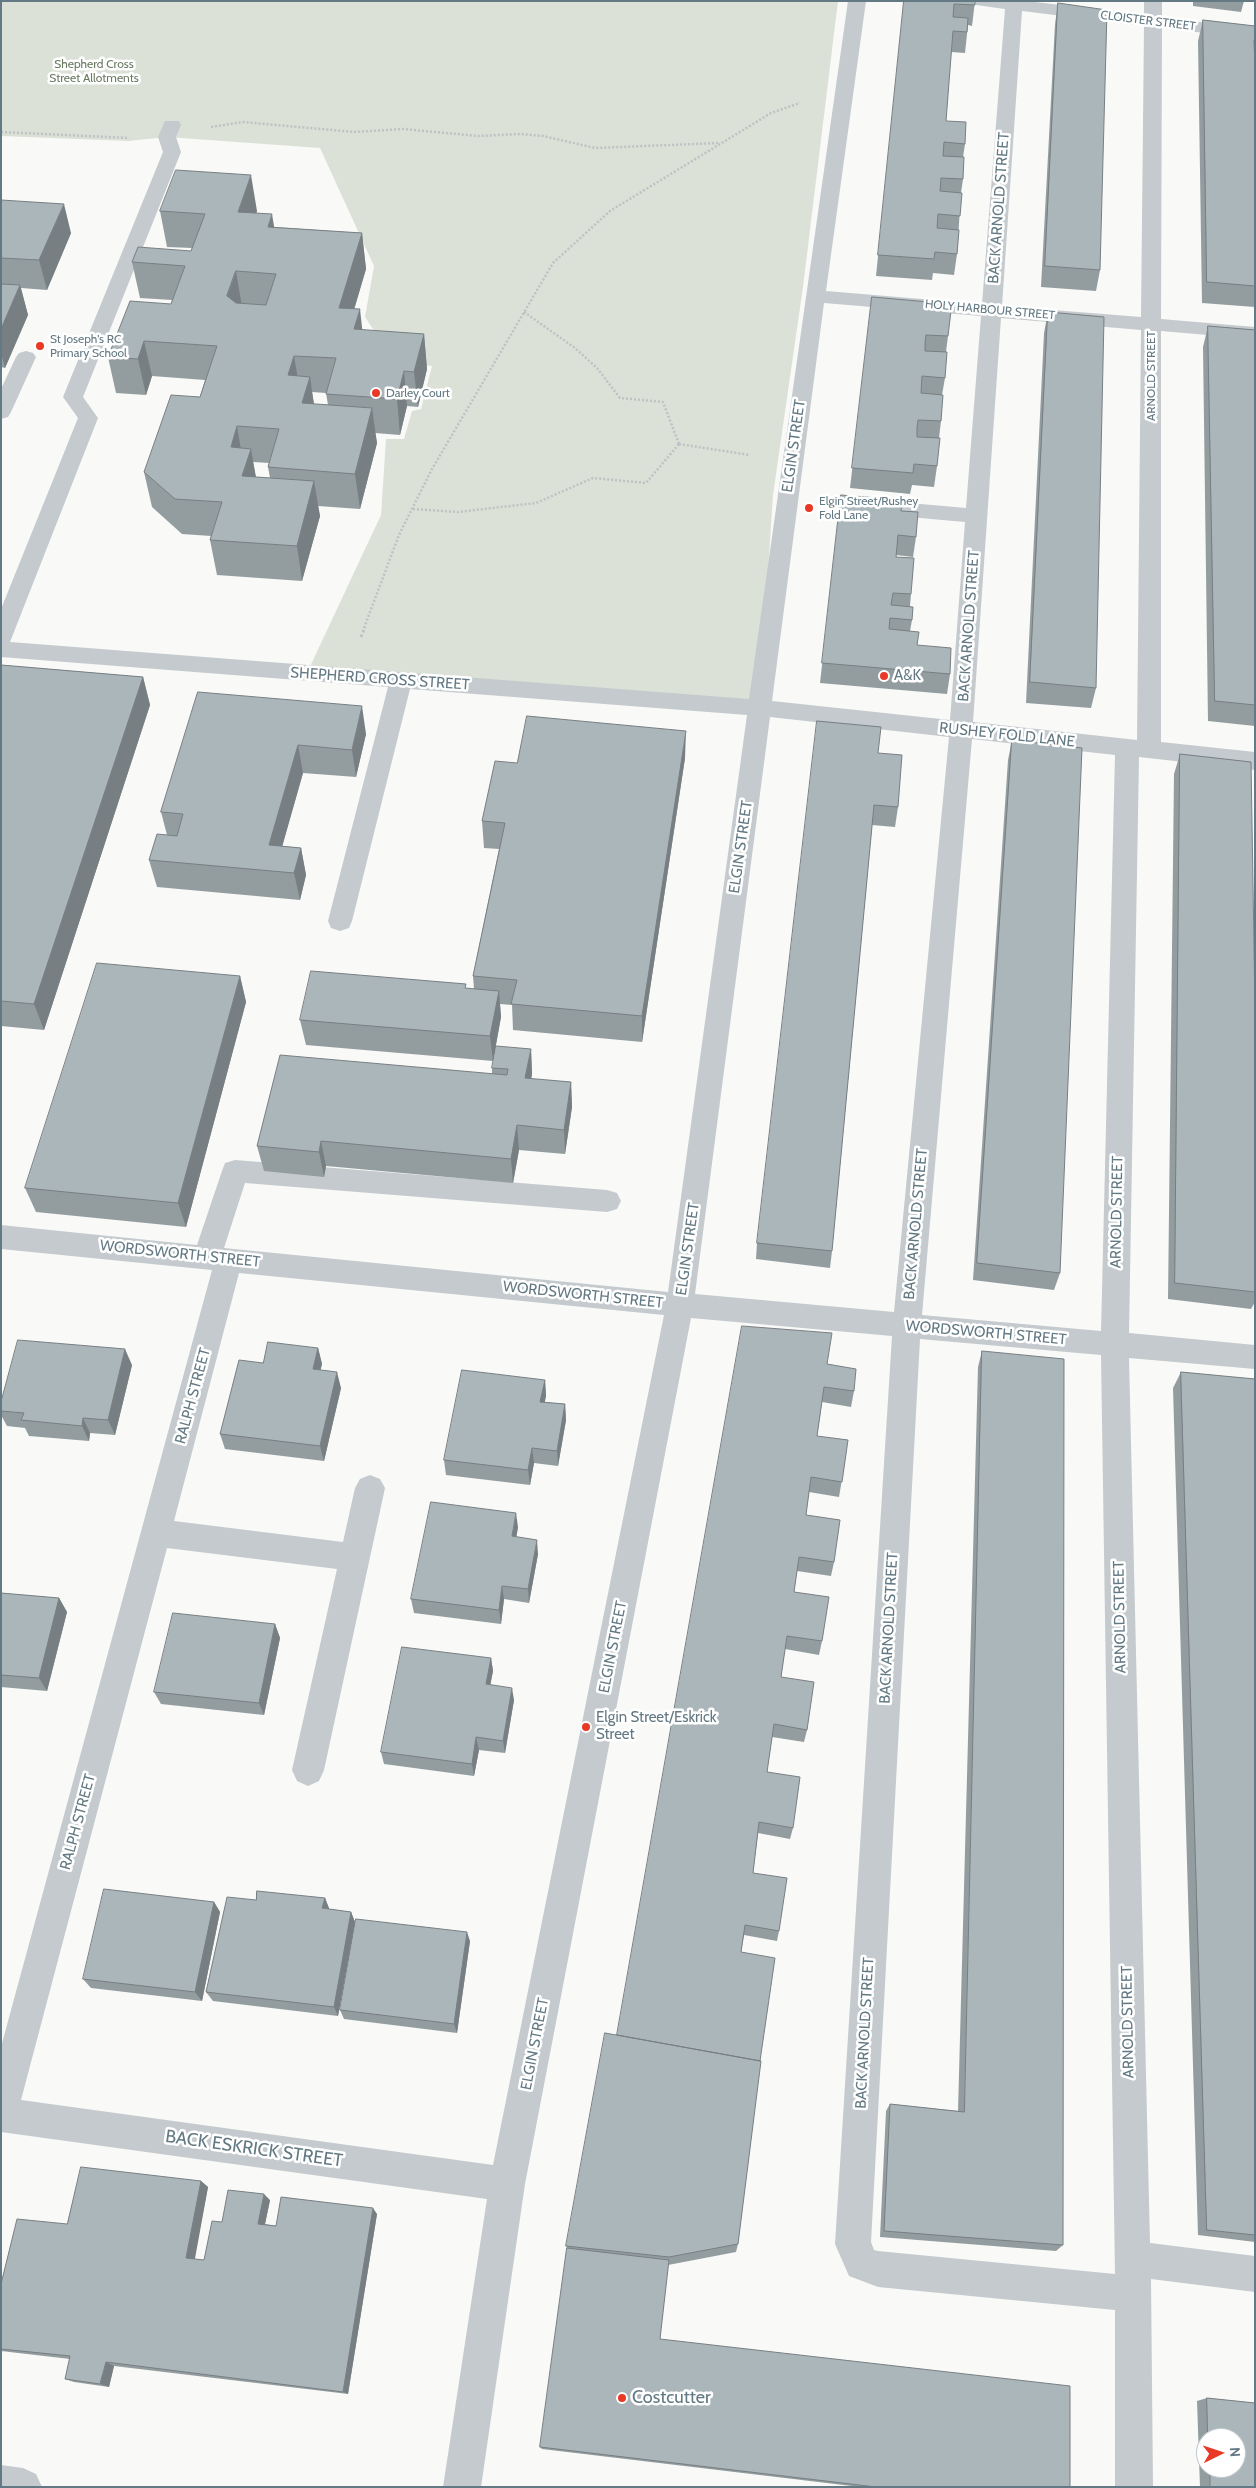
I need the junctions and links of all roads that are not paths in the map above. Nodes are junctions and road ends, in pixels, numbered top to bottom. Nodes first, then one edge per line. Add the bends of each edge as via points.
1 (856, 1) edge
2 (982, 1) edge
3 (1014, 3) edge
4 (1153, 11) edge
5 (1255, 34) edge
6 (172, 125) dead end
7 (815, 296) junction
8 (992, 310) junction
9 (1151, 324) junction
10 (1255, 333) edge
11 (26, 357) dead end
12 (1, 412) edge
13 (848, 504) edge
14 (978, 516) junction
15 (1, 638) edge
16 (1, 649) edge
17 (401, 680) junction
18 (759, 708) junction
19 (961, 731) junction
20 (1138, 749) junction
21 (1255, 760) edge
22 (340, 921) dead end
23 (607, 1201) dead end
24 (1, 1237) edge
25 (218, 1258) junction
26 (680, 1305) junction
27 (907, 1326) junction
28 (1115, 1344) junction
29 (1255, 1357) edge
30 (370, 1488) dead end
31 (157, 1533) junction
32 (354, 1557) junction
33 (308, 1770) dead end
34 (2, 2106) edge
35 (507, 2184) junction
36 (1132, 2259) junction
37 (1255, 2274) edge
38 (1133, 2294) junction
39 (1, 2484) edge
40 (23, 2487) edge
41 (462, 2487) edge
42 (1134, 2487) edge

1 - 7 street, ELGIN STREET
2 - 3 street, CLOISTER STREET
3 - 4 street, CLOISTER STREET
3 - 8 street, BACK ARNOLD STREET
4 - 5 street, CLOISTER STREET
4 - 9 street, ARNOLD STREET
6 - 15 street via 167,137 172,152 72,397 88,418
7 - 8 street, HOLY HARBOUR STREET
7 - 18 street, ELGIN STREET
8 - 9 street, HOLY HARBOUR STREET
8 - 14 street, BACK ARNOLD STREET
9 - 10 street, HOLY HARBOUR STREET
9 - 20 street, ARNOLD STREET
11 - 12 street
13 - 14 street
14 - 19 street, BACK ARNOLD STREET
16 - 17 street, SHEPHERD CROSS STREET
17 - 18 street, SHEPHERD CROSS STREET
17 - 22 street
18 - 19 street, RUSHEY FOLD LANE
18 - 26 street, ELGIN STREET
19 - 20 street, RUSHEY FOLD LANE
19 - 27 street, BACK ARNOLD STREET
20 - 21 street, RUSHEY FOLD LANE
20 - 28 street, ARNOLD STREET
23 - 25 street, RALPH STREET via 235,1171
24 - 25 street, WORDSWORTH STREET
25 - 26 street, WORDSWORTH STREET
25 - 31 street, RALPH STREET
26 - 27 street, WORDSWORTH STREET
26 - 35 street, ELGIN STREET
27 - 28 street, WORDSWORTH STREET
27 - 38 street, BACK ARNOLD STREET via 853,2244 862,2263 878,2269
28 - 29 street, WORDSWORTH STREET
28 - 36 street, ARNOLD STREET
30 - 32 street
31 - 32 street
31 - 34 street, RALPH STREET
32 - 33 street
34 - 35 street, BACK ESKRICK STREET
35 - 41 street, ELGIN STREET
36 - 37 street
36 - 38 street, ARNOLD STREET
38 - 42 street, ARNOLD STREET
39 - 40 street

